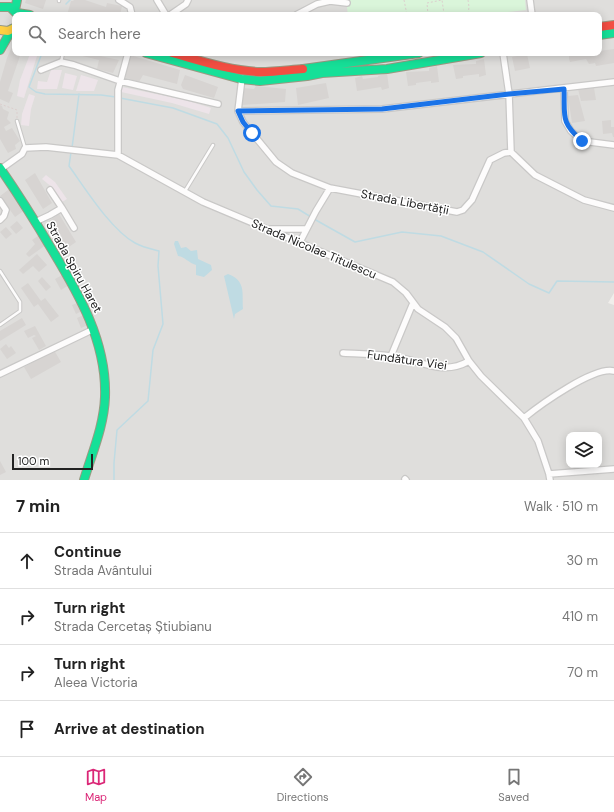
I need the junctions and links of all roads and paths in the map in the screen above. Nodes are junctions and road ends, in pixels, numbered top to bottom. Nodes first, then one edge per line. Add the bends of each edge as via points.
1 (17, 0) edge
2 (119, 0) edge
3 (157, 0) edge
4 (188, 0) edge
5 (404, 0) edge
6 (437, 0) edge
7 (468, 0) edge
8 (530, 0) edge
9 (430, 1) edge
10 (347, 3) dead end
11 (3, 5) edge
12 (15, 12) edge
13 (16, 12) edge
14 (131, 12) edge
15 (164, 12) edge
16 (174, 12) edge
17 (302, 12) edge
18 (406, 12) edge
19 (428, 12) edge
20 (444, 12) edge
21 (468, 12) edge
22 (532, 12) edge
23 (614, 25) edge
24 (602, 27) edge
25 (12, 29) edge
26 (0, 30) edge
27 (12, 31) edge
28 (614, 33) edge
29 (602, 35) edge
30 (0, 50) edge
31 (62, 56) edge
32 (127, 56) edge
33 (157, 56) edge
34 (183, 56) edge
35 (397, 56) edge
36 (463, 56) edge
37 (503, 56) edge
38 (61, 62) junction
39 (41, 70) dead end
40 (243, 70) junction
41 (242, 79) junction
42 (120, 81) junction
43 (614, 82) edge
44 (564, 89) junction
45 (509, 94) junction
46 (0, 104) edge
47 (218, 104) dead end
48 (238, 111) junction
49 (17, 120) joint
50 (213, 145) dead end
51 (614, 145) edge
52 (25, 148) junction
53 (511, 152) junction
54 (118, 155) junction
55 (0, 169) edge
56 (330, 188) junction
57 (50, 190) dead end
58 (185, 191) junction
59 (0, 201) edge
60 (62, 208) junction
61 (614, 208) edge
62 (0, 220) edge
63 (35, 222) junction
64 (74, 228) dead end
65 (306, 229) junction
66 (267, 230) junction
67 (300, 242) junction
68 (0, 271) edge
69 (413, 303) junction
70 (0, 326) edge
71 (94, 329) junction
72 (343, 353) dead end
73 (391, 356) junction
74 (469, 360) junction
75 (614, 371) edge
76 (0, 374) edge
77 (524, 418) junction
78 (614, 469) edge
79 (549, 477) edge
80 (84, 480) edge

1 - 13 main road
2 - 14 street via 130,7
3 - 15 street
4 - 16 street
5 - 18 path
6 - 9 path
6 - 20 path via 442,0
7 - 21 path
8 - 22 street
9 - 19 path via 427,3
10 - 17 street via 330,1
11 - 12 main road
23 - 24 main road
25 - 26 main road
27 - 30 main road
28 - 29 main road
31 - 38 lane
32 - 42 street
33 - 41 main road
34 - 40 main road
35 - 40 main road via 285,71
36 - 41 main road via 387,69 322,73 260,81
37 - 45 street
38 - 39 street
38 - 42 street
40 - 41 street
41 - 48 street
42 - 47 street
42 - 54 street
43 - 44 street
44 - 45 street
44 - 51 street via 565,121 571,131 582,141
45 - 48 street via 382,109
45 - 53 street
46 - 49 path via 17,110
48 - 56 street, Strada Libertății via 243,122 276,162 292,173
49 - 52 lane
50 - 58 lane
52 - 54 street, Strada Nicolae Titulescu via 62,148
52 - 55 street via 22,154
53 - 56 street, Strada Libertății via 490,160 472,200 463,210 457,212
53 - 61 street via 535,175 584,200
54 - 58 street, Strada Nicolae Titulescu
55 - 63 main road, Strada Spiru Haret
56 - 65 street
57 - 60 street
58 - 66 street, Strada Nicolae Titulescu via 203,202
59 - 62 street via 6,210
60 - 63 street
60 - 64 street
63 - 71 main road, Strada Spiru Haret via 80,296
65 - 66 street
65 - 67 street
66 - 67 street, Strada Nicolae Titulescu
67 - 69 street, Strada Nicolae Titulescu via 393,282
68 - 70 lane via 20,302 20,310
69 - 73 street
69 - 74 street, Strada Nicolae Titulescu via 446,327
71 - 76 street
71 - 80 main road, Strada Spiru Haret via 105,375 105,399
72 - 73 street, Fundătura Viei
73 - 74 street, Fundătura Viei via 447,368 460,366
74 - 77 street, Strada Nicolae Titulescu via 481,376
75 - 77 street via 601,372 587,378 553,396
77 - 79 street, Strada Nicolae Titulescu via 538,441
78 - 79 street

